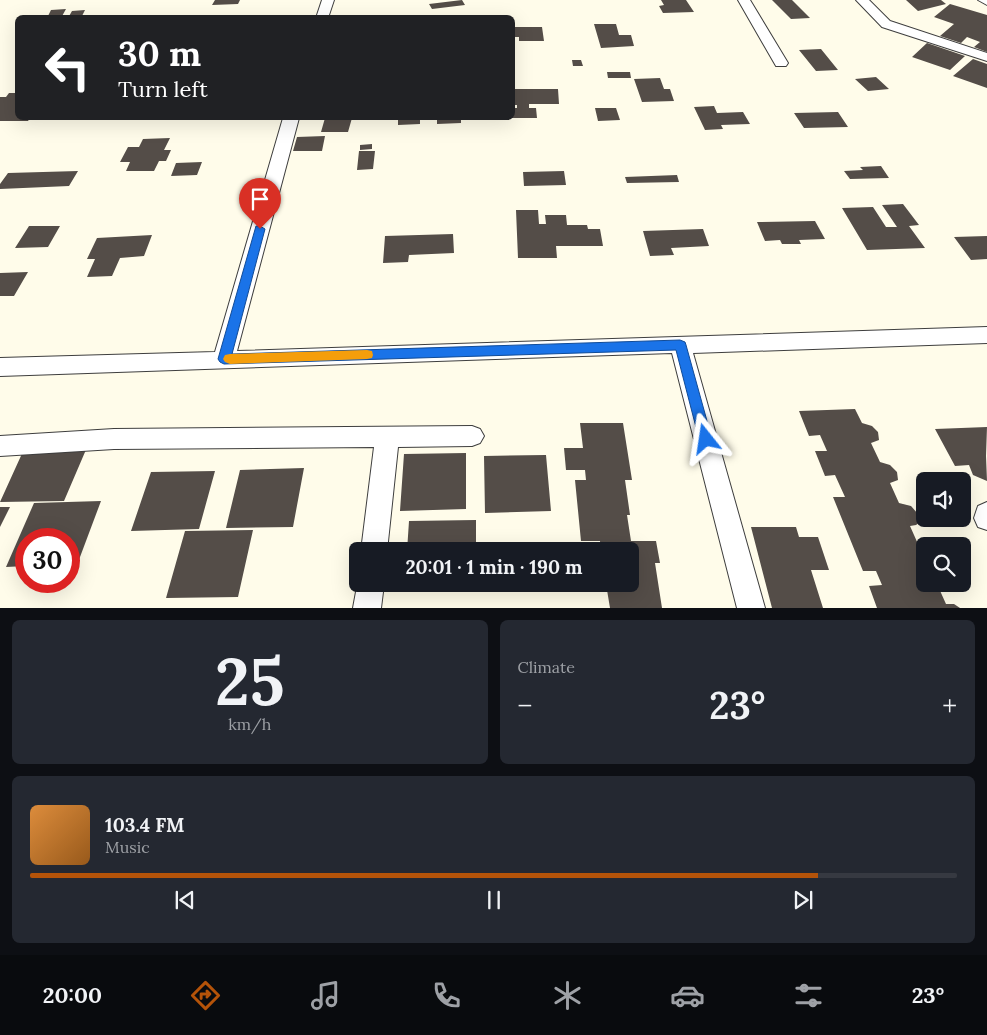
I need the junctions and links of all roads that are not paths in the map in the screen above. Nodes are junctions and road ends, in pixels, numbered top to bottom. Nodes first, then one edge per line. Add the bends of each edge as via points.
1 (328, 0) edge
2 (744, 0) edge
3 (862, 0) edge
4 (323, 15) edge
5 (987, 57) edge
6 (781, 63) dead end
7 (289, 120) edge
8 (987, 335) edge
9 (680, 345) junction
10 (224, 359) junction
11 (0, 367) edge
12 (472, 436) dead end
13 (387, 437) junction
14 (0, 446) edge
15 (987, 514) edge
16 (987, 518) edge
17 (375, 542) edge
18 (369, 592) edge
19 (367, 608) edge
20 (751, 608) edge

1 - 4 street
2 - 6 street
3 - 5 street via 886,24
7 - 10 street
8 - 9 street
9 - 10 street
9 - 20 street
10 - 11 street
12 - 13 street
13 - 14 street via 114,439
13 - 17 street
15 - 16 street
18 - 19 street

